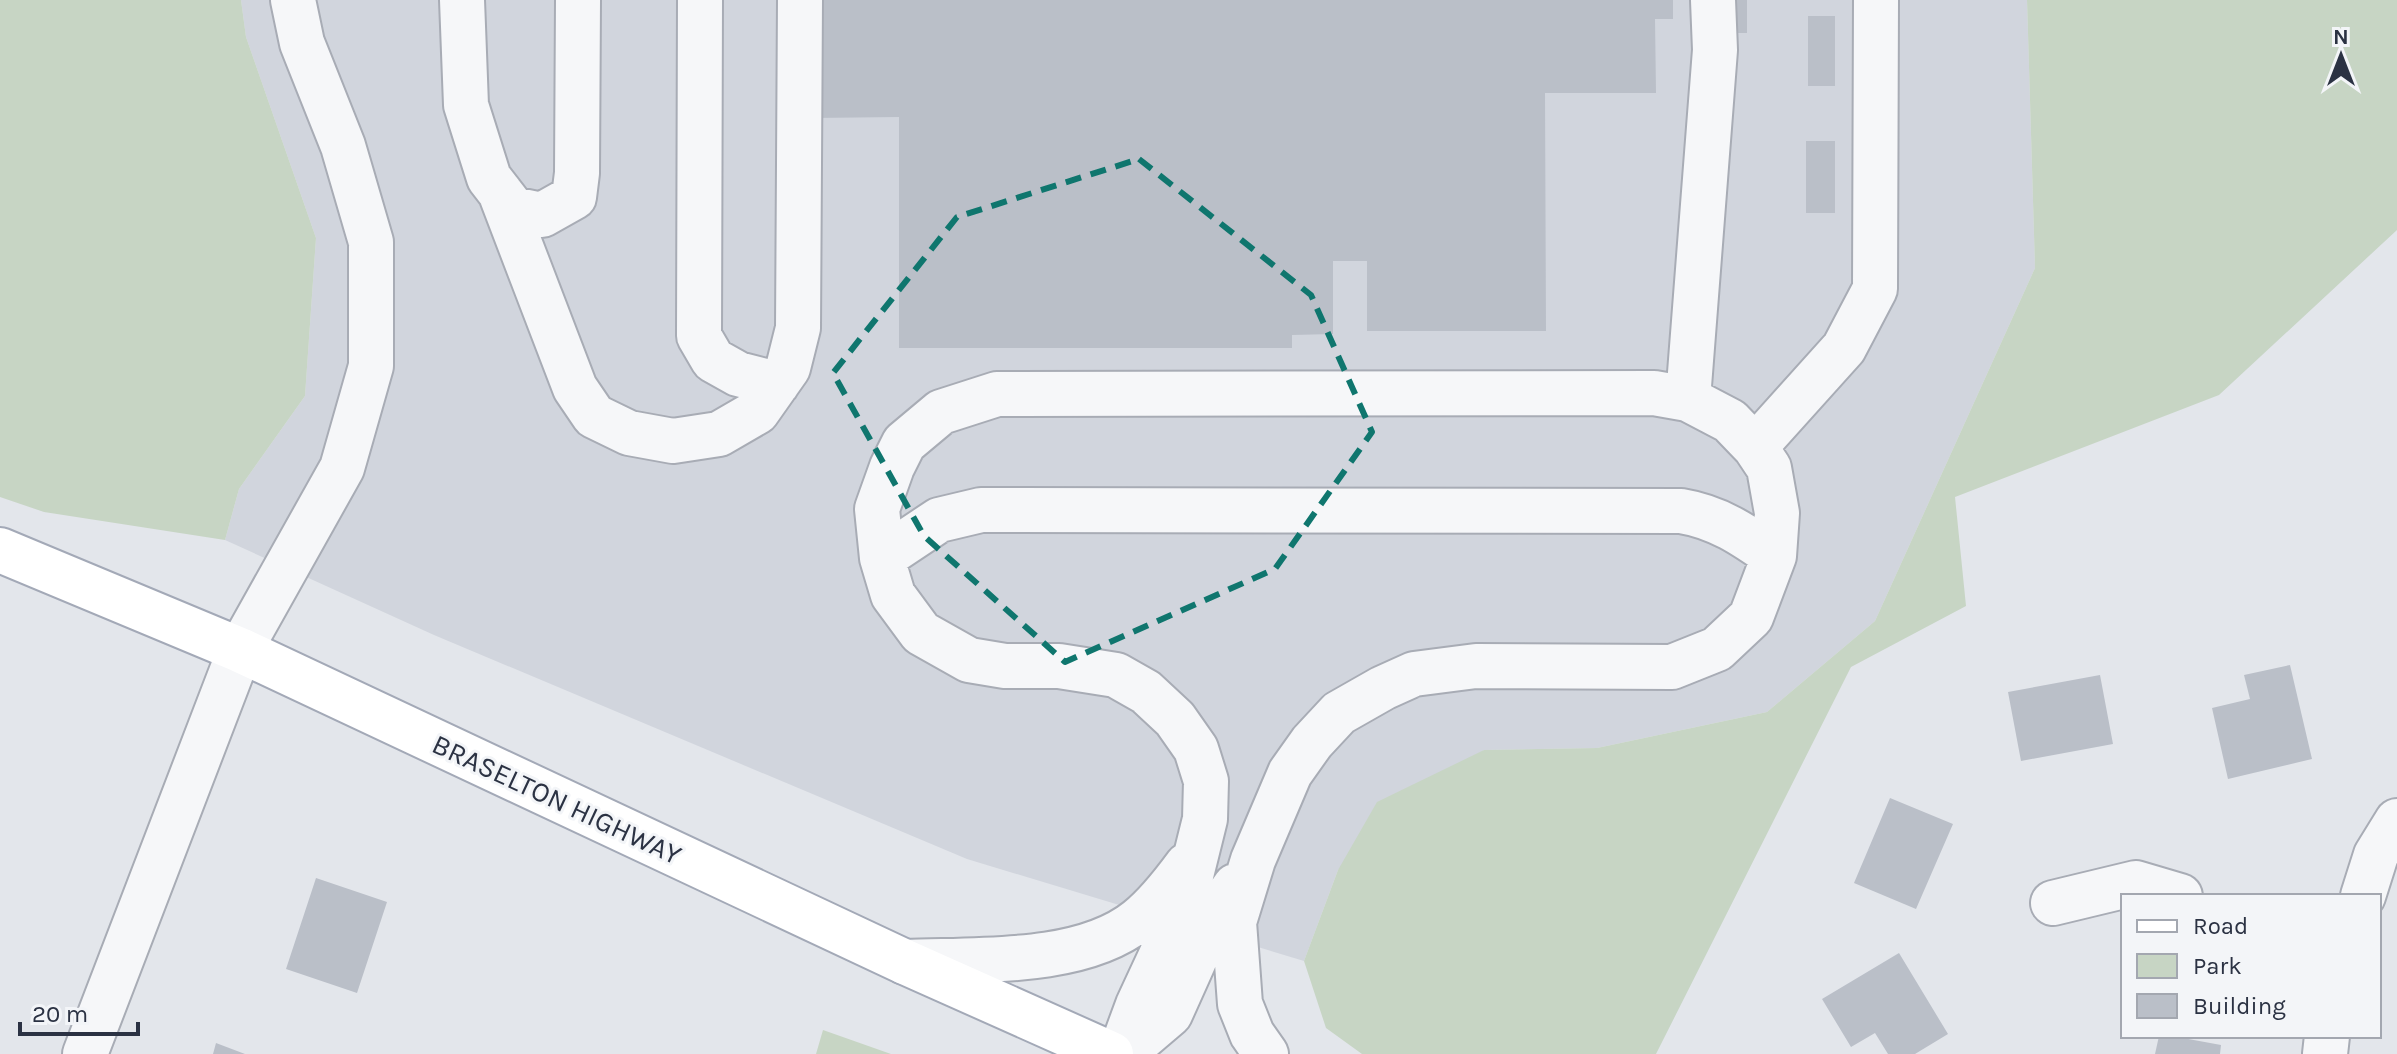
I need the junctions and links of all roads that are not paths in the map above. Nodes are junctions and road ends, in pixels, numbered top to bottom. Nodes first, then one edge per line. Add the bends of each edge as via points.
1 (293, 0) edge
2 (462, 0) edge
3 (578, 0) edge
4 (700, 0) edge
5 (800, 0) edge
6 (1713, 0) edge
7 (1876, 0) edge
8 (500, 192) junction
9 (777, 384) junction
10 (1688, 399) junction
11 (1755, 447) junction
12 (0, 550) edge
13 (1774, 556) junction
14 (882, 558) junction
15 (240, 650) junction
16 (2397, 821) edge
17 (1196, 853) junction
18 (1253, 860) junction
19 (2173, 894) edge
20 (2364, 894) edge
21 (2053, 903) dead end
22 (905, 962) junction
23 (85, 1054) edge
24 (1111, 1054) edge
25 (1122, 1054) edge
26 (1266, 1054) edge

1 - 15 street via 302,43 343,146 371,242 371,366 342,468
2 - 8 street via 466,105 489,178
3 - 8 street via 574,197 542,215 513,209
4 - 9 street via 699,336 713,360 738,374
5 - 9 street via 798,328 788,368
6 - 10 street via 1715,50
7 - 11 street via 1875,289 1844,348
8 - 9 street via 575,388 594,416 629,433 673,441 719,434 757,412
10 - 11 street via 1730,421
10 - 14 street via 1654,393 997,394 941,412 904,443 877,509
11 - 13 street via 1769,468 1777,513
12 - 15 main road, BRASELTON HIGHWAY
13 - 14 street via 1725,524 1681,511 981,510 939,520
13 - 18 street via 1751,617 1717,649 1672,667 1476,666 1414,674 1339,713 1290,773
14 - 17 street via 893,595 921,633 969,660 1116,675 1146,692 1175,719 1196,749 1206,781 1205,819
15 - 22 main road, BRASELTON HIGHWAY
15 - 23 street
16 - 20 street via 2376,855
17 - 22 street via 1138,920 1104,940 1061,952
17 - 25 street via 1183,908 1138,1005
18 - 25 street via 1214,916 1170,1014
18 - 26 street via 1234,922 1236,970 1240,1004
19 - 21 street via 2136,883
22 - 24 main road, BRASELTON HIGHWAY

